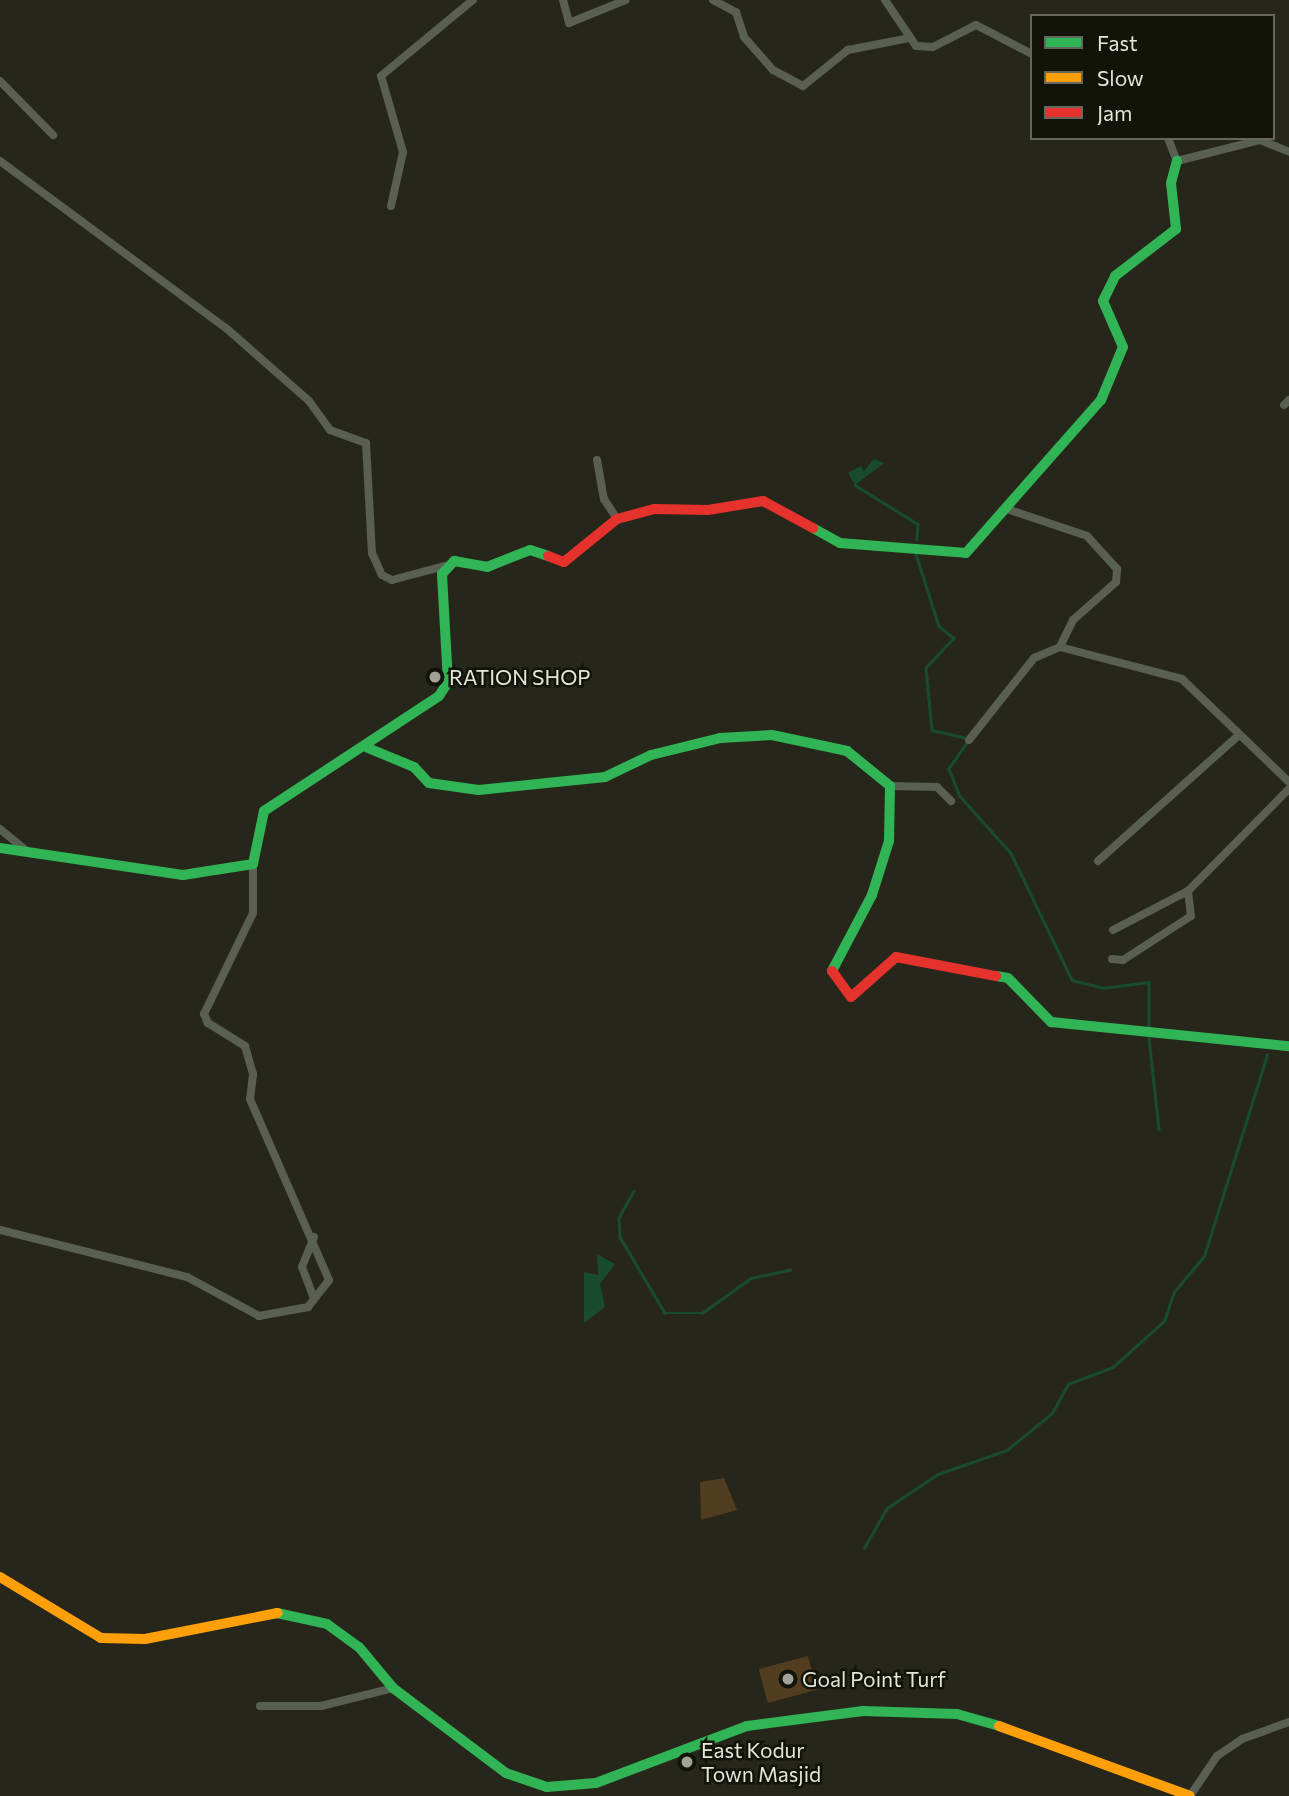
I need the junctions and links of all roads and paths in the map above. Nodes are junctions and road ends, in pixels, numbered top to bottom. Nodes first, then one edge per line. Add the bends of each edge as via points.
1 (473, 0) edge
2 (563, 0) edge
3 (626, 0) edge
4 (713, 0) edge
5 (885, 0) edge
6 (909, 38) junction
7 (1030, 53) edge
8 (0, 81) edge
9 (53, 135) dead end
10 (1168, 140) edge
11 (1289, 152) edge
12 (0, 161) edge
13 (1177, 161) junction
14 (391, 206) dead end
15 (597, 460) dead end
16 (1007, 509) junction
17 (617, 519) junction
18 (444, 566) junction
19 (1060, 648) junction
20 (1238, 736) junction
21 (969, 740) dead end
22 (368, 748) junction
23 (1289, 782) edge
24 (890, 786) junction
25 (1289, 789) edge
26 (951, 801) dead end
27 (0, 829) edge
28 (0, 848) edge
29 (26, 850) junction
30 (1098, 861) dead end
31 (253, 864) junction
32 (1188, 891) junction
33 (1112, 930) dead end
34 (1112, 959) dead end
35 (1289, 1046) edge
36 (0, 1230) edge
37 (314, 1237) junction
38 (314, 1299) junction
39 (0, 1577) edge
40 (393, 1688) junction
41 (260, 1706) dead end
42 (1289, 1721) edge
43 (1190, 1796) edge

1 - 14 street via 381,76 404,152
2 - 3 street via 572,23
4 - 6 street via 736,12 744,37 773,70 803,86 855,47
5 - 6 street
6 - 7 street via 916,46 933,47 976,24
8 - 9 street
10 - 13 street
11 - 13 street via 1260,141
12 - 18 street via 226,328 309,401 330,430 366,443 372,553 382,575 392,580
13 - 16 street via 1171,183 1176,229 1115,276 1103,301 1123,347 1120,364 1101,400
15 - 17 street via 604,499
16 - 17 street via 960,555 840,543 763,501 708,510 655,509
16 - 19 street via 1087,536 1116,569 1116,582 1073,620
17 - 18 street via 564,562 520,550 487,567 460,560
18 - 22 street via 448,682 439,696
19 - 20 street via 1182,679
19 - 21 street via 1034,658
20 - 23 street
20 - 30 street
22 - 24 street via 414,767 429,783 479,790 605,776 709,741 772,735 847,751
22 - 31 street via 264,811
24 - 26 street via 937,787
24 - 35 street via 889,841 872,895 832,971 851,997 897,957 1008,978 1051,1022 1072,1027
25 - 32 street
27 - 29 street
28 - 29 street
29 - 31 street via 183,875
31 - 37 street via 253,913 204,1014 208,1023 245,1046 253,1074 250,1099
32 - 33 street
32 - 34 street via 1191,916 1133,954
36 - 38 street via 187,1277 259,1316 308,1307
37 - 38 street via 302,1266
37 - 38 street via 329,1280
39 - 40 street via 102,1638 145,1639 273,1612 300,1614 345,1633
40 - 41 street via 321,1706
40 - 43 street via 506,1773 547,1787 596,1783 747,1726 863,1711 957,1714 1042,1739
42 - 43 street via 1242,1739 1217,1756

